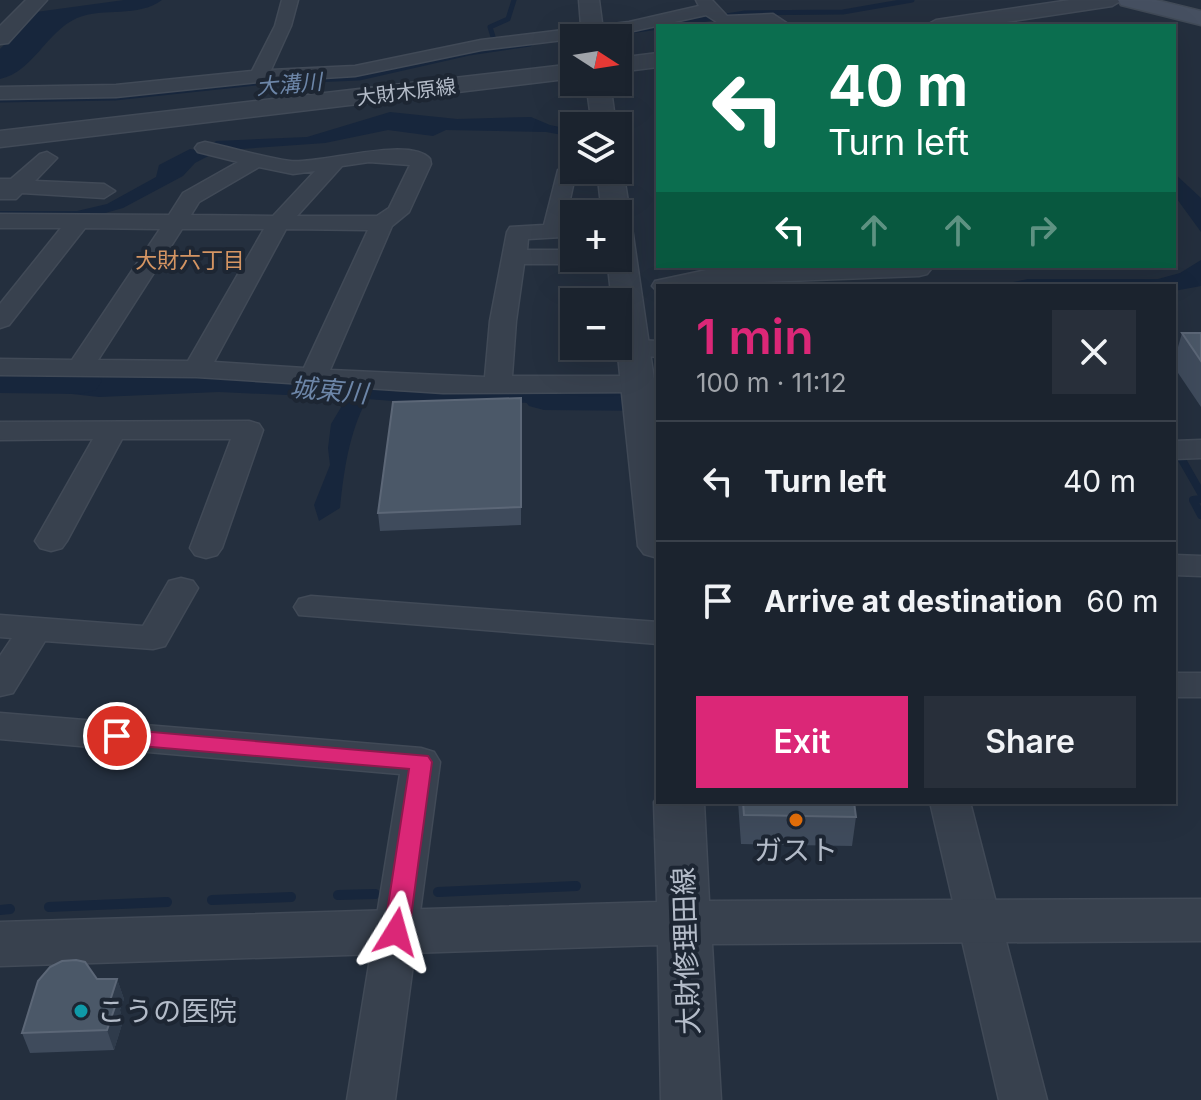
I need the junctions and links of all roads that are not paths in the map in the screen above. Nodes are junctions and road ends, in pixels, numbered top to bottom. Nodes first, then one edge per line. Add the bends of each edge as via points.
1 (37, 0) edge
2 (290, 0) edge
3 (589, 0) edge
4 (1112, 0) edge
5 (1129, 0) edge
6 (712, 10) edge
7 (1201, 18) edge
8 (592, 24) edge
9 (780, 24) edge
10 (950, 24) edge
11 (632, 26) edge
12 (0, 38) edge
13 (560, 38) edge
14 (656, 60) edge
15 (632, 63) edge
16 (560, 73) edge
17 (259, 76) junction
18 (0, 93) edge
19 (0, 139) edge
20 (205, 148) dead end
21 (47, 158) dead end
22 (257, 159) junction
23 (336, 161) junction
24 (563, 184) edge
25 (6, 190) edge
26 (104, 191) dead end
27 (0, 221) edge
28 (78, 222) junction
29 (178, 222) junction
30 (279, 222) junction
31 (382, 223) junction
32 (514, 257) junction
33 (560, 257) edge
34 (920, 274) edge
35 (674, 284) edge
36 (656, 287) edge
37 (632, 290) edge
38 (632, 306) edge
39 (0, 320) edge
40 (646, 348) edge
41 (80, 367) junction
42 (197, 369) junction
43 (5, 374) edge
44 (314, 374) junction
45 (498, 384) junction
46 (638, 398) junction
47 (0, 431) edge
48 (112, 431) junction
49 (1201, 449) edge
50 (1176, 450) edge
51 (652, 453) edge
52 (656, 515) edge
53 (51, 541) dead end
54 (206, 548) dead end
55 (1176, 565) edge
56 (1201, 566) edge
57 (181, 588) dead end
58 (311, 607) dead end
59 (0, 626) edge
60 (35, 629) junction
61 (656, 633) edge
62 (0, 684) edge
63 (1176, 685) edge
64 (1201, 685) edge
65 (0, 726) edge
66 (679, 804) edge
67 (950, 804) edge
68 (1201, 920) edge
69 (979, 922) junction
70 (686, 923) junction
71 (396, 932) junction
72 (0, 944) edge
73 (371, 1100) edge
74 (691, 1100) edge
75 (1023, 1100) edge

1 - 12 street
2 - 17 street
3 - 8 street
4 - 10 street
5 - 7 main road
6 - 9 street
6 - 11 street
13 - 17 street via 481,45 355,71
14 - 15 street
16 - 19 street, 大財木原線
17 - 18 street via 116,91
20 - 22 street
21 - 25 street
22 - 23 street via 293,168
22 - 29 street via 191,198
23 - 30 street
23 - 31 street via 369,156 420,159 398,212
24 - 32 street via 554,232 518,232
25 - 26 street
27 - 28 street
28 - 29 street
28 - 39 street
29 - 30 street
29 - 41 street
30 - 31 street
30 - 42 street
31 - 44 street
32 - 33 street
32 - 45 street
34 - 35 street via 711,276
36 - 37 street
38 - 40 street
40 - 46 street
41 - 42 street
41 - 43 street
42 - 44 street
44 - 45 street via 387,383
45 - 46 street
46 - 51 street
47 - 48 street
48 - 53 street
48 - 54 street via 249,430
49 - 50 street
51 - 52 street
55 - 56 street
57 - 60 street via 153,638
58 - 61 street
59 - 60 street
60 - 62 street
63 - 64 street
65 - 71 street via 421,762
66 - 70 street, 大財修理田線
67 - 69 street
68 - 69 street
69 - 70 street
69 - 75 street
70 - 71 street
70 - 74 street, 大財修理田線
71 - 72 street
71 - 73 street

